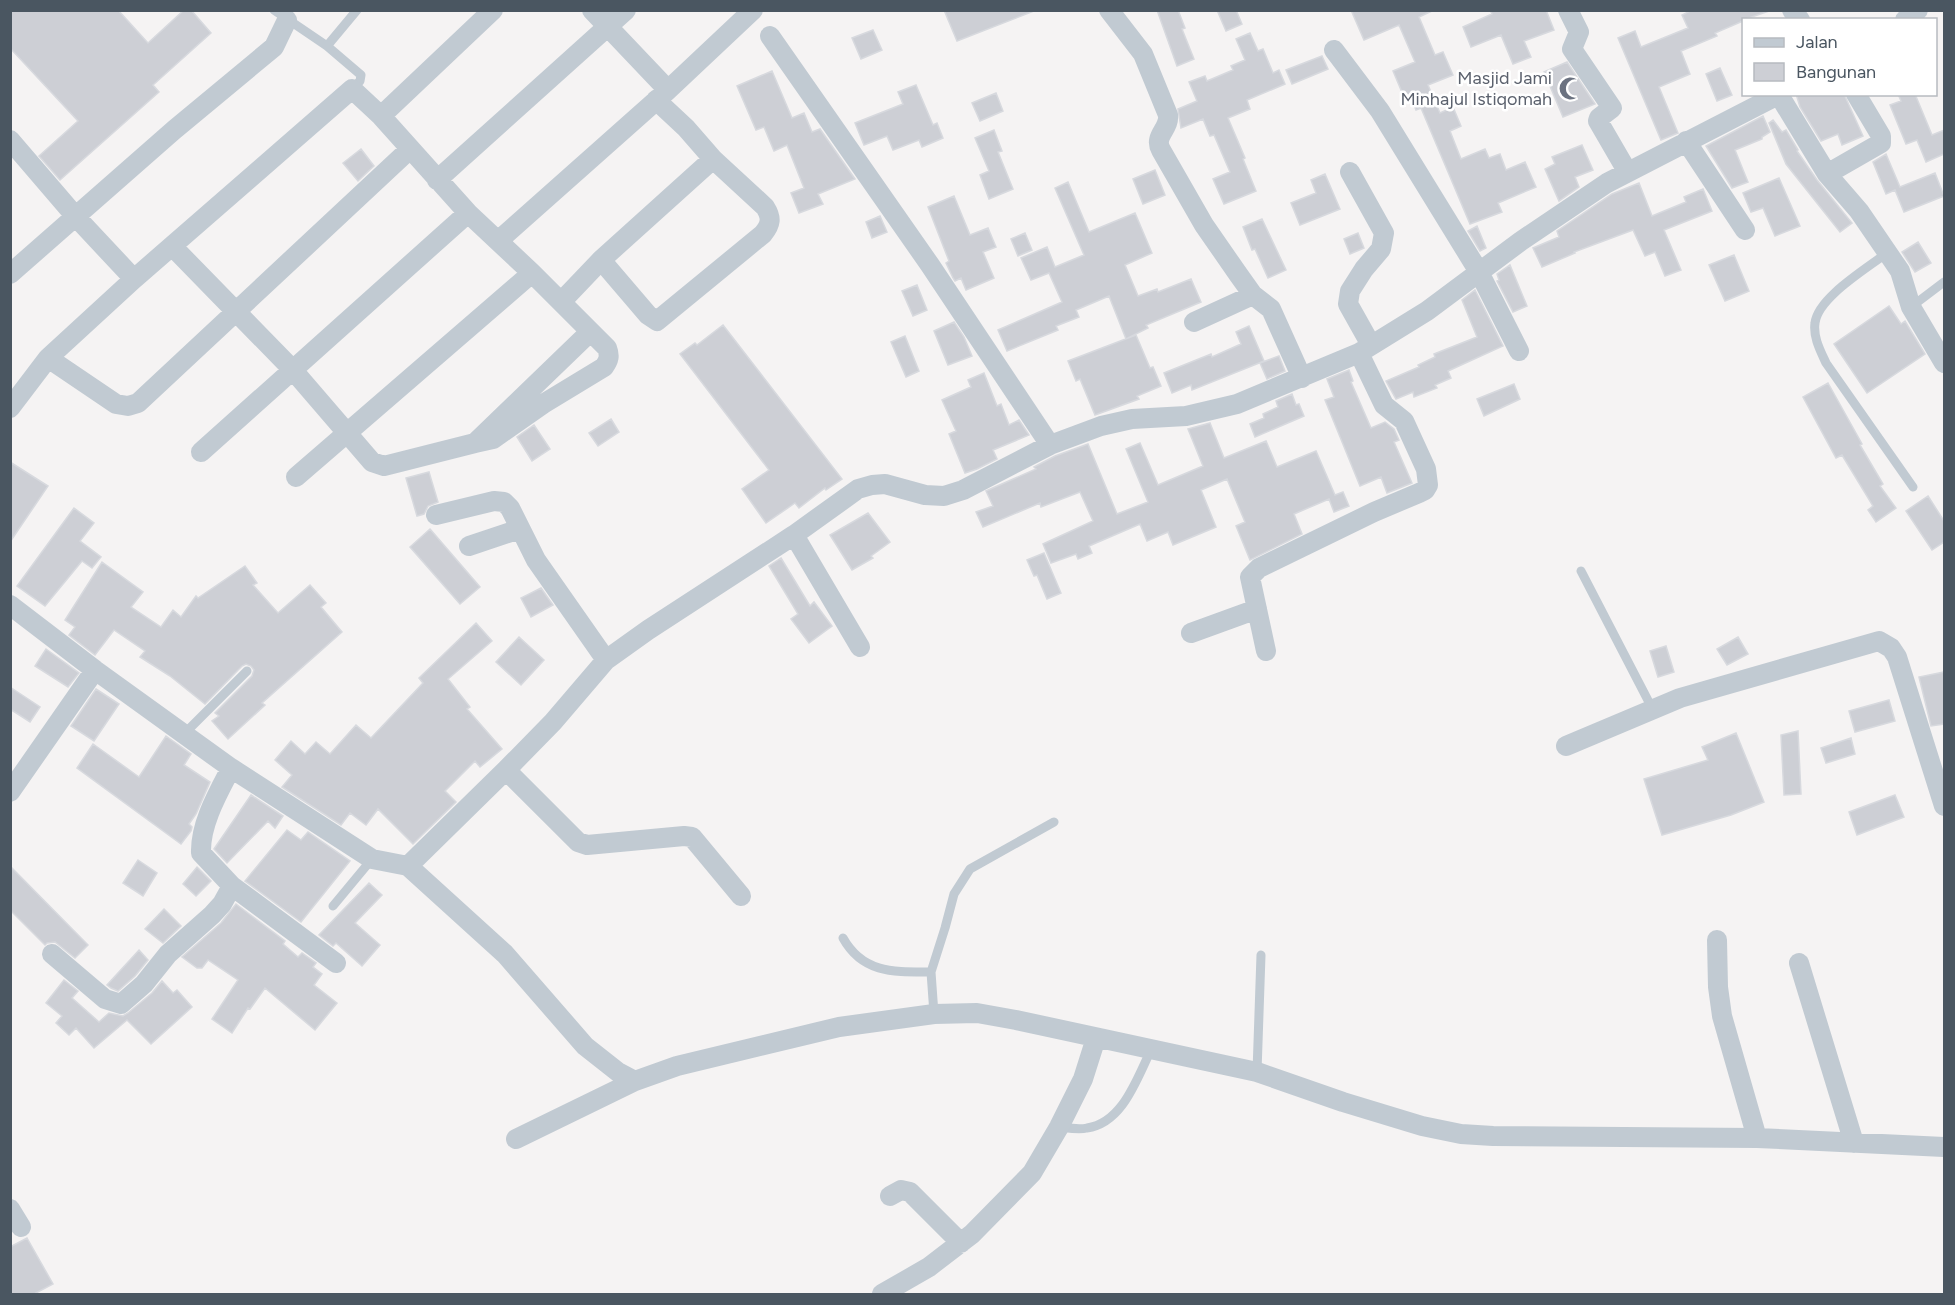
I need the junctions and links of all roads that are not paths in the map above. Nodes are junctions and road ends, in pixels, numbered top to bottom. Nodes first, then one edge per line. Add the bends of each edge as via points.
1 (357, 10) edge
2 (493, 10) edge
3 (592, 10) edge
4 (626, 10) edge
5 (753, 10) edge
6 (1109, 10) edge
7 (1568, 10) edge
8 (280, 15) edge
9 (608, 27) junction
10 (770, 36) dead end
11 (327, 46) junction
12 (1334, 50) dead end
13 (352, 89) junction
14 (662, 95) junction
15 (1777, 96) edge
16 (1780, 96) edge
17 (1857, 96) edge
18 (381, 116) junction
19 (10, 140) edge
20 (1686, 141) junction
21 (410, 149) junction
22 (713, 159) junction
23 (1627, 171) junction
24 (1350, 172) dead end
25 (1827, 174) junction
26 (437, 180) junction
27 (468, 213) junction
28 (76, 217) junction
29 (1745, 230) dead end
30 (498, 241) junction
31 (172, 246) junction
32 (1888, 252) junction
33 (601, 260) junction
34 (1479, 272) junction
35 (532, 273) junction
36 (10, 274) edge
37 (134, 279) junction
38 (1944, 282) edge
39 (1253, 295) junction
40 (561, 302) junction
41 (1911, 307) junction
42 (235, 310) junction
43 (1194, 322) dead end
44 (590, 332) junction
45 (1365, 350) junction
46 (1519, 351) dead end
47 (48, 358) junction
48 (1944, 363) edge
49 (292, 369) junction
50 (1302, 378) junction
51 (10, 408) edge
52 (346, 434) junction
53 (475, 443) junction
54 (1050, 445) junction
55 (201, 452) dead end
56 (296, 477) dead end
57 (1913, 487) dead end
58 (436, 515) dead end
59 (520, 529) junction
60 (794, 534) junction
61 (469, 546) dead end
62 (1581, 571) dead end
63 (10, 605) edge
64 (1257, 609) junction
65 (1191, 633) dead end
66 (860, 647) dead end
67 (1266, 651) dead end
68 (606, 660) junction
69 (95, 670) junction
70 (247, 671) dead end
71 (1653, 710) junction
72 (185, 733) junction
73 (1566, 746) dead end
74 (231, 768) junction
75 (506, 770) junction
76 (10, 792) edge
77 (1944, 806) edge
78 (1054, 822) dead end
79 (372, 859) junction
80 (408, 866) junction
81 (232, 886) junction
82 (741, 896) dead end
83 (333, 906) dead end
84 (843, 938) dead end
85 (1717, 940) dead end
86 (52, 954) dead end
87 (1261, 955) dead end
88 (336, 963) dead end
89 (1799, 963) dead end
90 (931, 972) junction
91 (934, 1014) junction
92 (1096, 1038) junction
93 (1151, 1050) junction
94 (1257, 1072) junction
95 (635, 1081) junction
96 (1059, 1127) junction
97 (516, 1138) dead end
98 (1756, 1138) junction
99 (1854, 1143) junction
100 (1944, 1148) edge
101 (890, 1196) dead end
102 (10, 1209) edge
103 (21, 1227) dead end
104 (961, 1243) junction
105 (884, 1294) edge

1 - 11 lane
2 - 18 street
3 - 9 street
4 - 9 street
5 - 14 street
6 - 39 street via 1143,54 1168,115 1158,144 1204,225
7 - 23 street via 1578,30 1572,49 1612,108 1598,121
8 - 11 lane
8 - 28 street via 274,47
9 - 14 street
9 - 26 street
10 - 54 street
11 - 13 lane via 361,75
12 - 34 street via 1380,111
13 - 18 street
13 - 31 street
14 - 22 street
14 - 30 street
15 - 20 street
16 - 25 street
17 - 25 street via 1881,136 1881,143
18 - 21 street
19 - 28 street
20 - 23 street
20 - 29 street
21 - 26 street
21 - 42 street
22 - 33 street
22 - 33 street via 765,207 771,222 763,234 657,321
23 - 34 street
24 - 45 street via 1384,233 1381,249 1350,291 1348,304
25 - 32 street
26 - 27 street
27 - 30 street
27 - 49 street
28 - 36 street
28 - 37 street
30 - 35 street
31 - 37 street
31 - 42 street
32 - 41 street via 1903,276
32 - 57 lane via 1822,306 1814,330 1826,363
33 - 40 street
34 - 45 street
34 - 46 street
35 - 40 street
35 - 52 street
37 - 47 street
38 - 41 lane
39 - 43 street
39 - 50 street via 1271,309
40 - 44 street
41 - 48 street
42 - 47 street via 138,403 128,406 116,404
42 - 49 street
44 - 53 street
44 - 53 street via 607,348 608,362 604,367 493,439
45 - 50 street
45 - 64 street via 1383,405 1404,421 1426,469 1428,484 1419,493 1255,570 1250,577
47 - 51 street
49 - 52 street
49 - 55 street
50 - 54 street via 1237,404 1186,416 1132,419
52 - 53 street via 372,462 384,466
52 - 56 street
54 - 60 street via 944,496 885,484 858,489
58 - 59 street via 500,501 510,508
59 - 61 street
59 - 68 street via 536,560
60 - 66 street
60 - 68 street
62 - 71 lane
63 - 69 street
64 - 65 street
64 - 67 street
68 - 75 street
69 - 72 street
69 - 76 street
70 - 72 lane
71 - 73 street
71 - 77 street via 1680,698 1879,641 1897,657
72 - 74 street
74 - 79 street
74 - 81 street via 214,801 201,853
75 - 80 street
75 - 82 street via 578,842 586,845 692,837
78 - 90 lane via 970,869 954,894
79 - 80 street
79 - 83 lane
80 - 95 street via 505,954 585,1046
81 - 86 street via 212,915 164,957 144,984 121,1004 105,999
81 - 88 street
84 - 90 lane via 855,956 879,968
85 - 98 street via 1722,1016
87 - 94 lane
89 - 99 street
90 - 91 lane
91 - 92 street via 977,1013
91 - 95 street via 839,1027 678,1066
92 - 93 street
92 - 96 street via 1083,1079
93 - 94 street
93 - 96 lane via 1124,1104 1106,1121 1087,1129
94 - 98 street via 1395,1119 1461,1134
95 - 97 street
96 - 104 street via 1032,1173
98 - 99 street
99 - 100 street
101 - 104 street via 901,1190 910,1192
102 - 103 street
104 - 105 street

